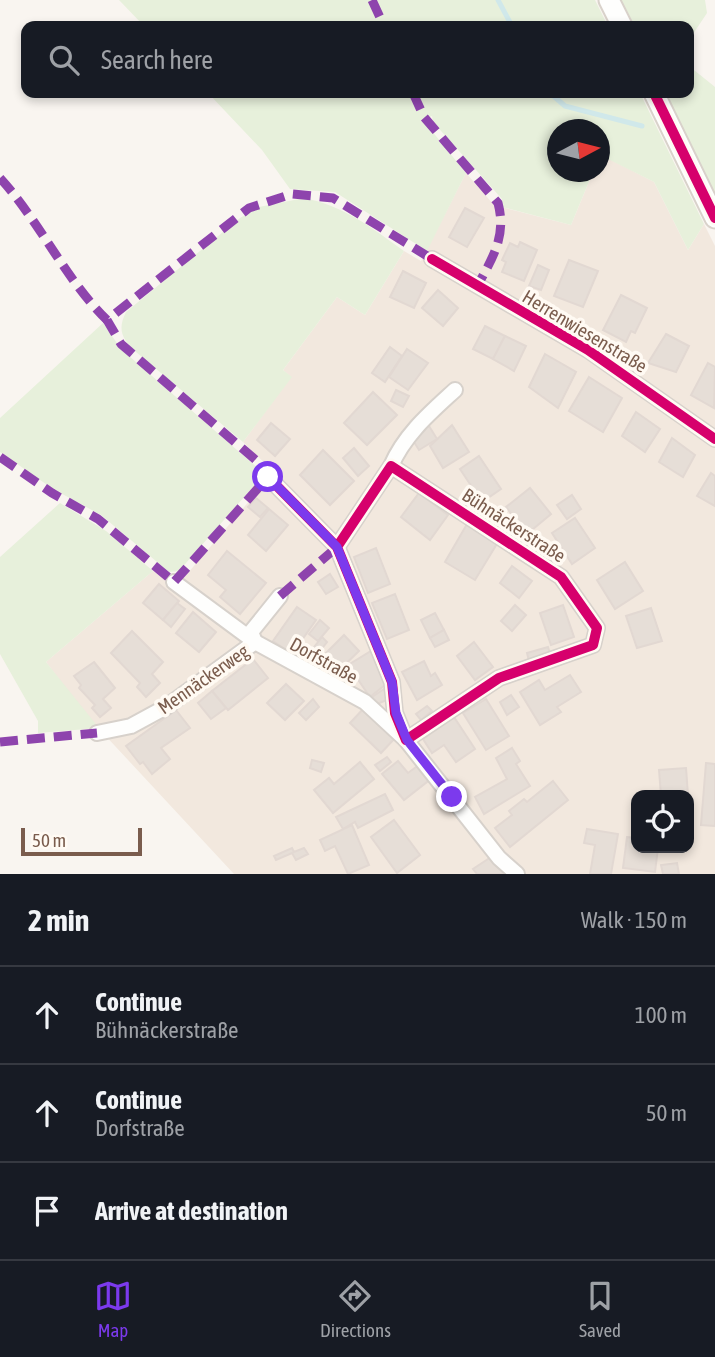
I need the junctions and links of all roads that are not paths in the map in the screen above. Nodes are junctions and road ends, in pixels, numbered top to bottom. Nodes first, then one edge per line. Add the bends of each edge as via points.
1 (609, 0) edge
2 (620, 21) edge
3 (656, 98) edge
4 (715, 218) edge
5 (432, 259) dead end
6 (455, 390) dead end
7 (715, 439) edge
8 (391, 466) junction
9 (268, 477) dead end
10 (337, 547) junction
11 (174, 582) dead end
12 (280, 596) dead end
13 (255, 642) junction
14 (97, 733) dead end
15 (407, 740) junction
16 (517, 874) edge

1 - 2 street
3 - 4 street
5 - 7 street, Herrenwiesenstraße via 588,351
6 - 8 street via 417,425
8 - 10 street
8 - 15 street, Bühnäckerstraße via 561,577 597,628 593,645 499,678
9 - 10 street
10 - 15 street, Dorfstraße via 392,682 396,713
11 - 13 street, Mennäckerweg
12 - 13 street via 251,632
13 - 14 street, Mennäckerweg via 166,707 131,726
13 - 15 street, Dorfstraße via 365,702
15 - 16 street, Dorfstraße via 499,858

